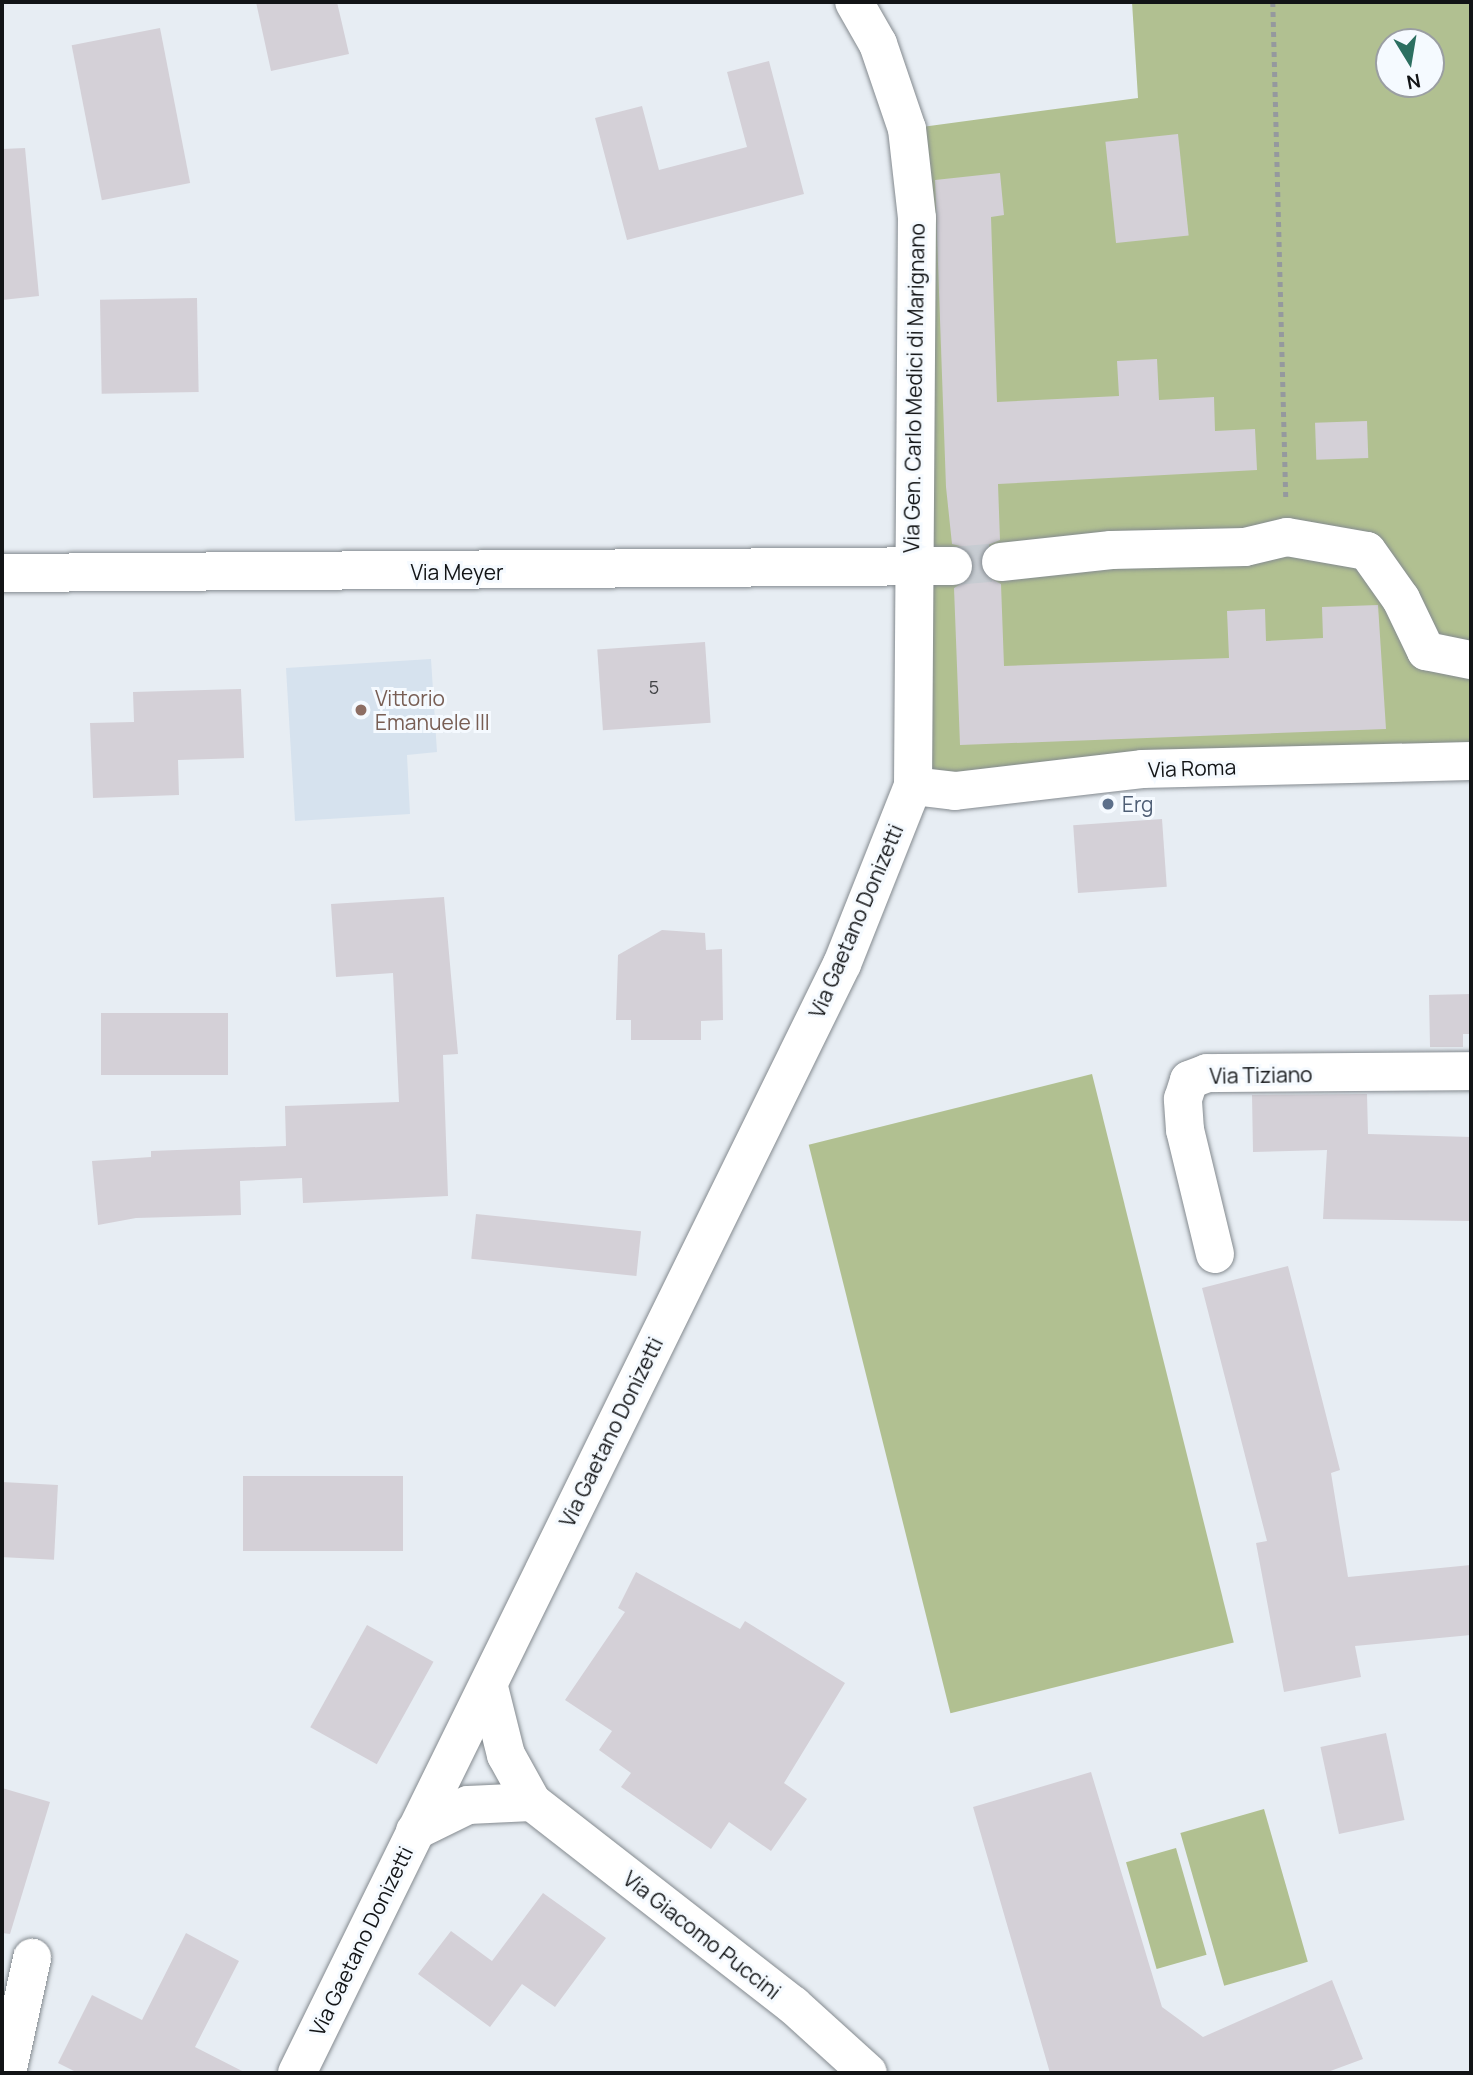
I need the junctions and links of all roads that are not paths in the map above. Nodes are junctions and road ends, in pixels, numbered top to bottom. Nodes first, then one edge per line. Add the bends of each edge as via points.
1 (854, 2) edge
2 (1001, 562) tunnel mouth
3 (953, 566) tunnel mouth
4 (911, 571) junction
5 (2, 573) edge
6 (1471, 660) edge
7 (1471, 761) edge
8 (913, 786) junction
9 (1471, 1071) edge
10 (1215, 1254) dead end
11 (489, 1687) junction
12 (532, 1802) junction
13 (415, 1831) junction
14 (33, 1958) dead end
15 (7, 2073) edge
16 (296, 2073) edge
17 (868, 2073) edge

1 - 4 street, Via Gen. Carlo Medici di Marignano via 878,44 907,129 917,218
2 - 6 street via 1111,550 1245,547 1287,537 1367,551 1401,598 1426,650
3 - 4 street, Via Meyer
4 - 5 street, Via Meyer
4 - 8 street, Via Gen. Carlo Medici di Marignano
7 - 8 street, Via Roma via 1142,769 955,791
8 - 11 street, Via Gaetano Donizetti via 842,964
9 - 10 street, Via Tiziano via 1206,1073 1189,1080 1183,1099 1185,1130
11 - 12 street, Via Giacomo Puccini via 506,1755
11 - 13 street, Via Gaetano Donizetti
12 - 13 street via 468,1805
12 - 17 street, Via Giacomo Puccini via 793,2005
13 - 16 street, Via Gaetano Donizetti
14 - 15 street

